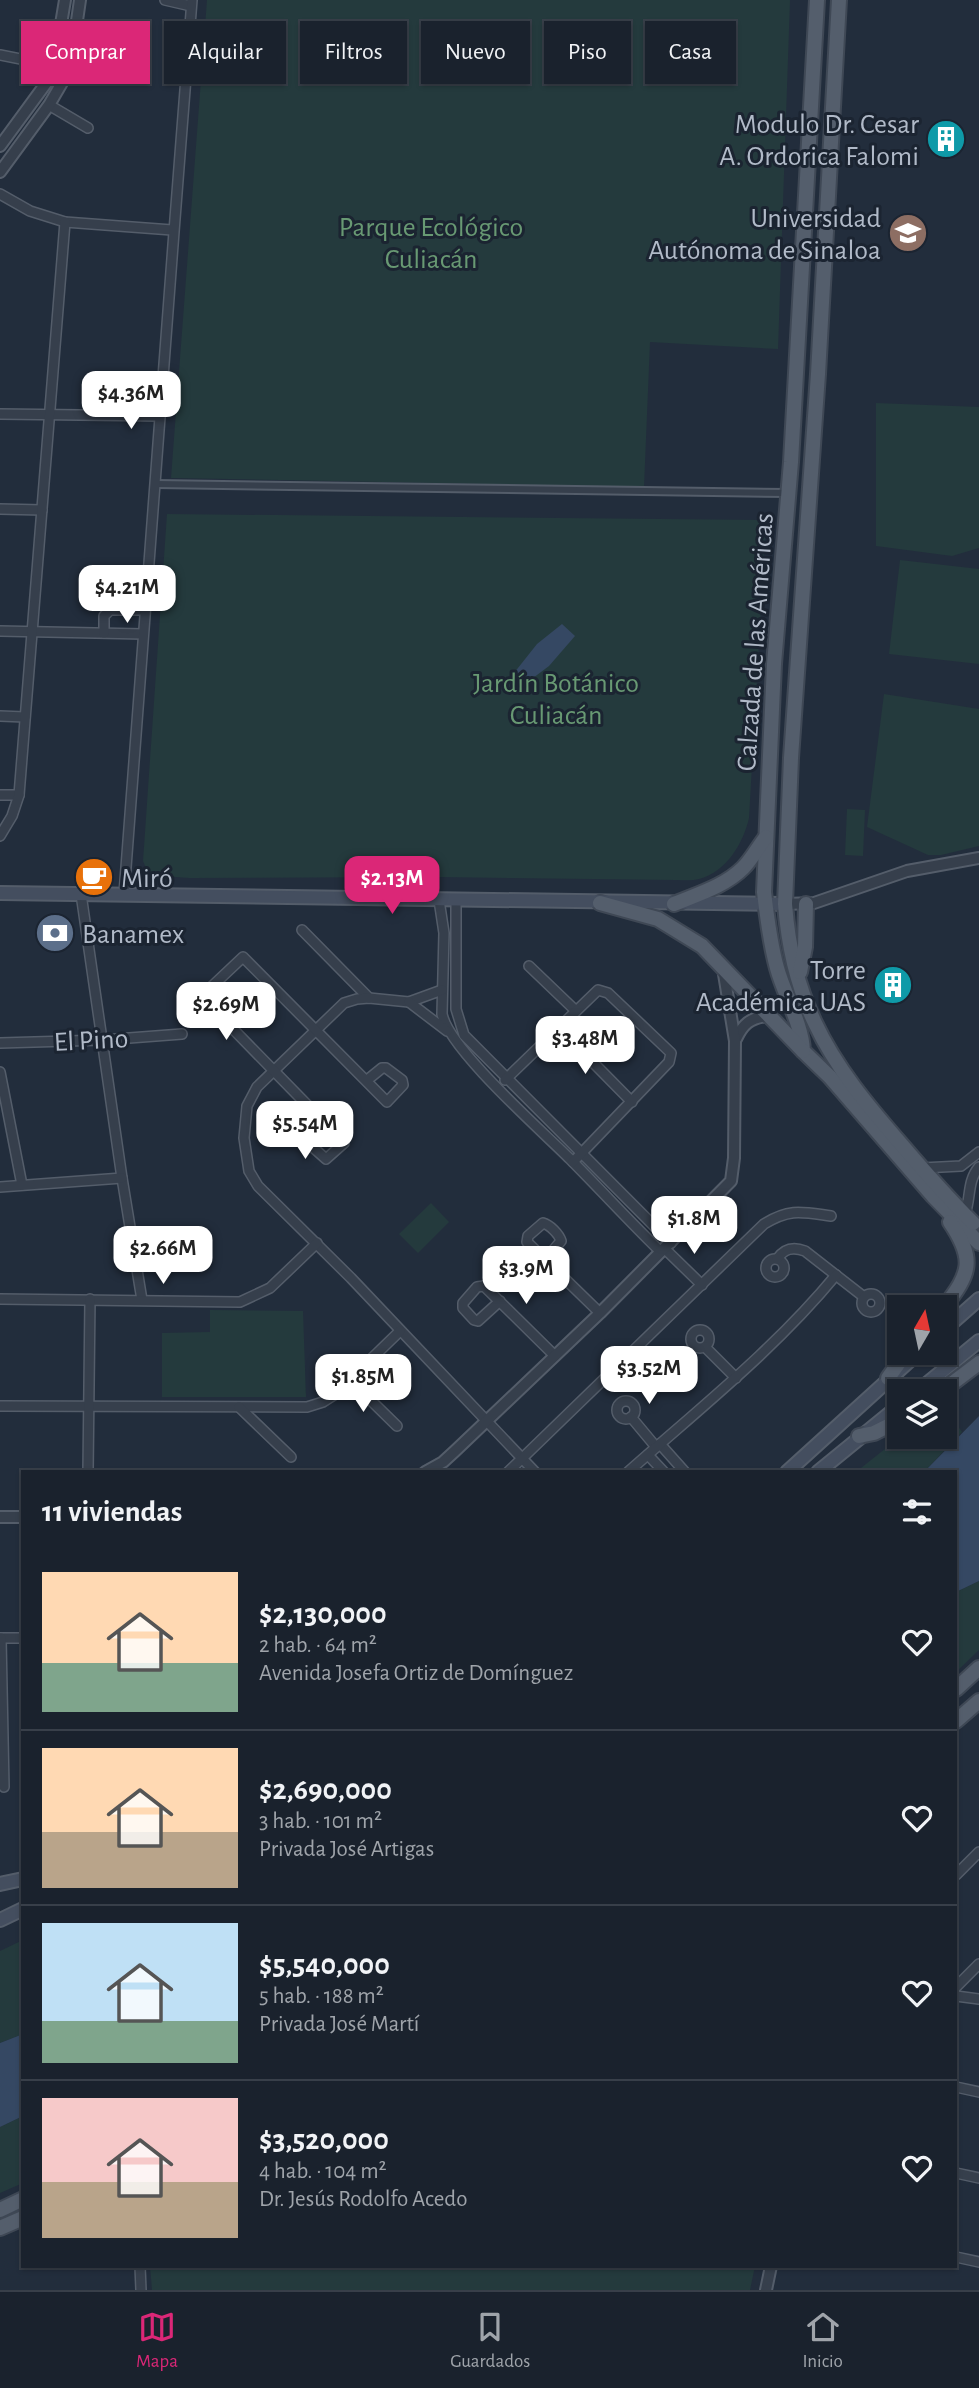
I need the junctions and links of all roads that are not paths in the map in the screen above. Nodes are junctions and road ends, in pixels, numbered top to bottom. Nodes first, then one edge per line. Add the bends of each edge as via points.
1 (65, 0) edge
2 (80, 0) edge
3 (165, 0) edge
4 (817, 0) edge
5 (839, 0) edge
6 (191, 3) edge
7 (62, 21) edge
8 (77, 21) edge
9 (0, 55) edge
10 (21, 59) edge
11 (46, 84) edge
12 (61, 84) edge
13 (49, 105) junction
14 (88, 128) dead end
15 (0, 146) edge
16 (0, 172) edge
17 (0, 194) edge
18 (65, 222) junction
19 (172, 230) junction
20 (0, 414) edge
21 (49, 415) junction
22 (160, 416) junction
23 (156, 484) junction
24 (788, 494) junction
25 (0, 509) edge
26 (42, 510) junction
27 (145, 610) junction
28 (0, 631) edge
29 (32, 632) junction
30 (104, 633) junction
31 (143, 634) junction
32 (0, 716) edge
33 (25, 717) junction
34 (0, 795) edge
35 (19, 795) junction
36 (767, 835) junction
37 (0, 836) edge
38 (979, 858) edge
39 (0, 893) edge
40 (81, 894) junction
41 (124, 894) junction
42 (439, 900) junction
43 (456, 901) junction
44 (600, 903) junction
45 (674, 904) junction
46 (785, 904) junction
47 (806, 904) junction
48 (765, 905) junction
49 (302, 930) dead end
50 (722, 965) junction
51 (528, 966) dead end
52 (799, 977) junction
53 (442, 989) junction
54 (369, 998) junction
55 (410, 1003) junction
56 (576, 1011) junction
57 (770, 1019) junction
58 (559, 1028) junction
59 (315, 1029) junction
60 (449, 1032) junction
61 (182, 1034) dead end
62 (103, 1040) junction
63 (735, 1041) junction
64 (0, 1043) edge
65 (803, 1051) junction
66 (274, 1069) junction
67 (0, 1072) edge
68 (507, 1078) junction
69 (366, 1081) dead end
70 (497, 1087) junction
71 (632, 1102) junction
72 (325, 1123) junction
73 (979, 1152) edge
74 (583, 1153) junction
75 (573, 1163) junction
76 (979, 1167) edge
77 (922, 1168) junction
78 (122, 1178) junction
79 (22, 1185) junction
80 (0, 1186) edge
81 (933, 1196) junction
82 (831, 1216) dead end
83 (964, 1218) junction
84 (979, 1228) edge
85 (979, 1242) edge
86 (317, 1243) junction
87 (665, 1248) junction
88 (777, 1259) dead end
89 (545, 1260) junction
90 (836, 1275) junction
91 (702, 1285) junction
92 (953, 1295) edge
93 (864, 1297) dead end
94 (979, 1298) edge
95 (0, 1299) edge
96 (90, 1299) junction
97 (142, 1300) junction
98 (500, 1301) junction
99 (600, 1313) junction
100 (957, 1318) edge
101 (400, 1331) junction
102 (979, 1341) edge
103 (705, 1347) dead end
104 (555, 1356) junction
105 (979, 1363) edge
106 (897, 1365) edge
107 (904, 1365) edge
108 (736, 1378) junction
109 (888, 1378) junction
110 (933, 1379) edge
111 (350, 1380) junction
112 (957, 1380) edge
113 (0, 1406) edge
114 (89, 1406) junction
115 (239, 1407) junction
116 (887, 1415) edge
117 (631, 1417) dead end
118 (486, 1421) junction
119 (397, 1426) dead end
120 (887, 1426) edge
121 (859, 1436) junction
122 (658, 1445) junction
123 (648, 1455) junction
124 (291, 1457) dead end
125 (523, 1457) junction
126 (88, 1470) edge
127 (429, 1470) edge
128 (510, 1470) edge
129 (533, 1470) edge
130 (630, 1470) edge
131 (662, 1470) edge
132 (683, 1470) edge
133 (789, 1470) edge
134 (820, 1470) edge
135 (0, 1517) edge
136 (21, 1517) edge
137 (1, 1638) edge
138 (21, 1638) edge
139 (979, 1668) edge
140 (957, 1688) edge
141 (979, 1701) edge
142 (957, 1720) edge
143 (4, 1787) dead end
144 (979, 1852) edge
145 (957, 1874) edge
146 (21, 1879) edge
147 (0, 1884) edge
148 (20, 1909) edge
149 (0, 1920) edge
150 (979, 1964) edge
151 (957, 1986) edge
152 (957, 1996) edge
153 (979, 1999) edge
154 (957, 2087) edge
155 (979, 2092) edge
156 (957, 2173) edge
157 (979, 2178) edge
158 (21, 2200) edge
159 (1, 2210) edge
160 (21, 2219) edge
161 (0, 2228) edge
162 (957, 2257) edge
163 (979, 2262) edge
164 (140, 2268) edge
165 (771, 2268) edge
166 (141, 2290) edge
167 (766, 2290) edge

1 - 7 street
2 - 8 street
3 - 6 street
4 - 24 main road, Calzada de las Américas
5 - 46 main road, Calzada de las Américas
6 - 19 street
9 - 10 street
11 - 15 street
12 - 13 street
13 - 14 street
13 - 16 street
17 - 18 street via 30,211
18 - 19 street
18 - 21 street
19 - 22 street
20 - 21 street
21 - 22 street
21 - 26 street
22 - 23 street
23 - 24 street
23 - 27 street
24 - 36 main road, Calzada de las Américas via 774,664
25 - 26 street
26 - 29 street
27 - 30 street via 110,610 104,616
27 - 31 street
28 - 29 street
29 - 30 street
29 - 33 street
30 - 31 street
31 - 41 street
32 - 33 street
33 - 35 street
34 - 35 street
35 - 37 street
36 - 45 main road via 736,874
36 - 48 main road, Calzada de las Américas
38 - 47 street via 907,871
39 - 40 main road
40 - 41 main road
40 - 62 street
41 - 42 main road
42 - 43 main road
42 - 53 street via 444,933
43 - 44 main road
43 - 68 street via 457,1018 464,1035
44 - 45 main road
44 - 50 main road via 671,925
45 - 48 main road
46 - 47 street
46 - 48 main road
46 - 52 main road, Calzada de las Américas
47 - 52 main road
48 - 65 main road, Calzada de las Américas via 776,965 802,1036
49 - 54 street
50 - 57 main road
50 - 63 street
51 - 56 street
52 - 77 main road, Calzada de las Américas via 814,1023 841,1068
53 - 55 street
53 - 60 street via 442,1014
54 - 55 street
54 - 59 street via 344,1003
55 - 60 street
56 - 58 street
56 - 71 street via 593,993 604,990 671,1053 669,1062
57 - 63 street via 747,1022
57 - 65 main road
58 - 68 street
58 - 71 street
59 - 66 street
59 - 66 street via 243,957 207,991 204,998
59 - 69 street
60 - 70 street
61 - 62 street, El Pino
62 - 64 street, El Pino
62 - 78 street
63 - 87 street via 731,1181
65 - 81 main road
66 - 72 street
66 - 86 street via 247,1107 244,1138 249,1171 258,1186
67 - 79 street
68 - 70 street
68 - 74 street
70 - 75 street
71 - 74 street
72 - 72 street via 309,1137 309,1145 326,1159 344,1143
73 - 77 street via 961,1166
74 - 75 street
74 - 87 street
75 - 87 street
76 - 83 street via 970,1183
77 - 83 main road, Calzada de las Américas
78 - 79 street
78 - 97 street
79 - 80 street
81 - 83 main road
81 - 92 main road via 968,1258 964,1279
82 - 91 street via 794,1211 774,1218
83 - 84 main road
83 - 85 main road
86 - 97 street via 270,1288 240,1302
86 - 101 street
87 - 91 street
87 - 99 street
88 - 90 street via 783,1251 799,1249
89 - 89 street via 527,1242 543,1223 561,1241
89 - 99 street
90 - 93 street
90 - 108 street via 807,1310
91 - 125 street
94 - 100 main road
95 - 96 street
96 - 97 street
96 - 114 street
98 - 98 street via 481,1286 463,1303 464,1311 480,1320
98 - 104 street
99 - 104 street
101 - 111 street
101 - 118 street
102 - 110 main road
103 - 108 street
104 - 118 street
105 - 112 main road
106 - 109 main road
107 - 109 main road
108 - 122 street
109 - 133 main road
111 - 115 street via 323,1402 307,1407
111 - 119 street
113 - 114 street
114 - 115 street
114 - 126 street
115 - 124 street
116 - 121 main road
117 - 122 street
118 - 125 street
118 - 127 street
120 - 121 main road
121 - 134 main road
122 - 123 street
122 - 132 street
123 - 130 street
123 - 131 street
125 - 128 street
125 - 129 street
135 - 136 street
137 - 138 street
137 - 143 street
139 - 140 main road
141 - 142 main road
144 - 145 street
146 - 147 main road
148 - 149 main road
150 - 151 street
152 - 153 street
154 - 155 street
156 - 157 street
158 - 159 main road
160 - 161 main road
162 - 163 street
164 - 166 street
165 - 167 street

